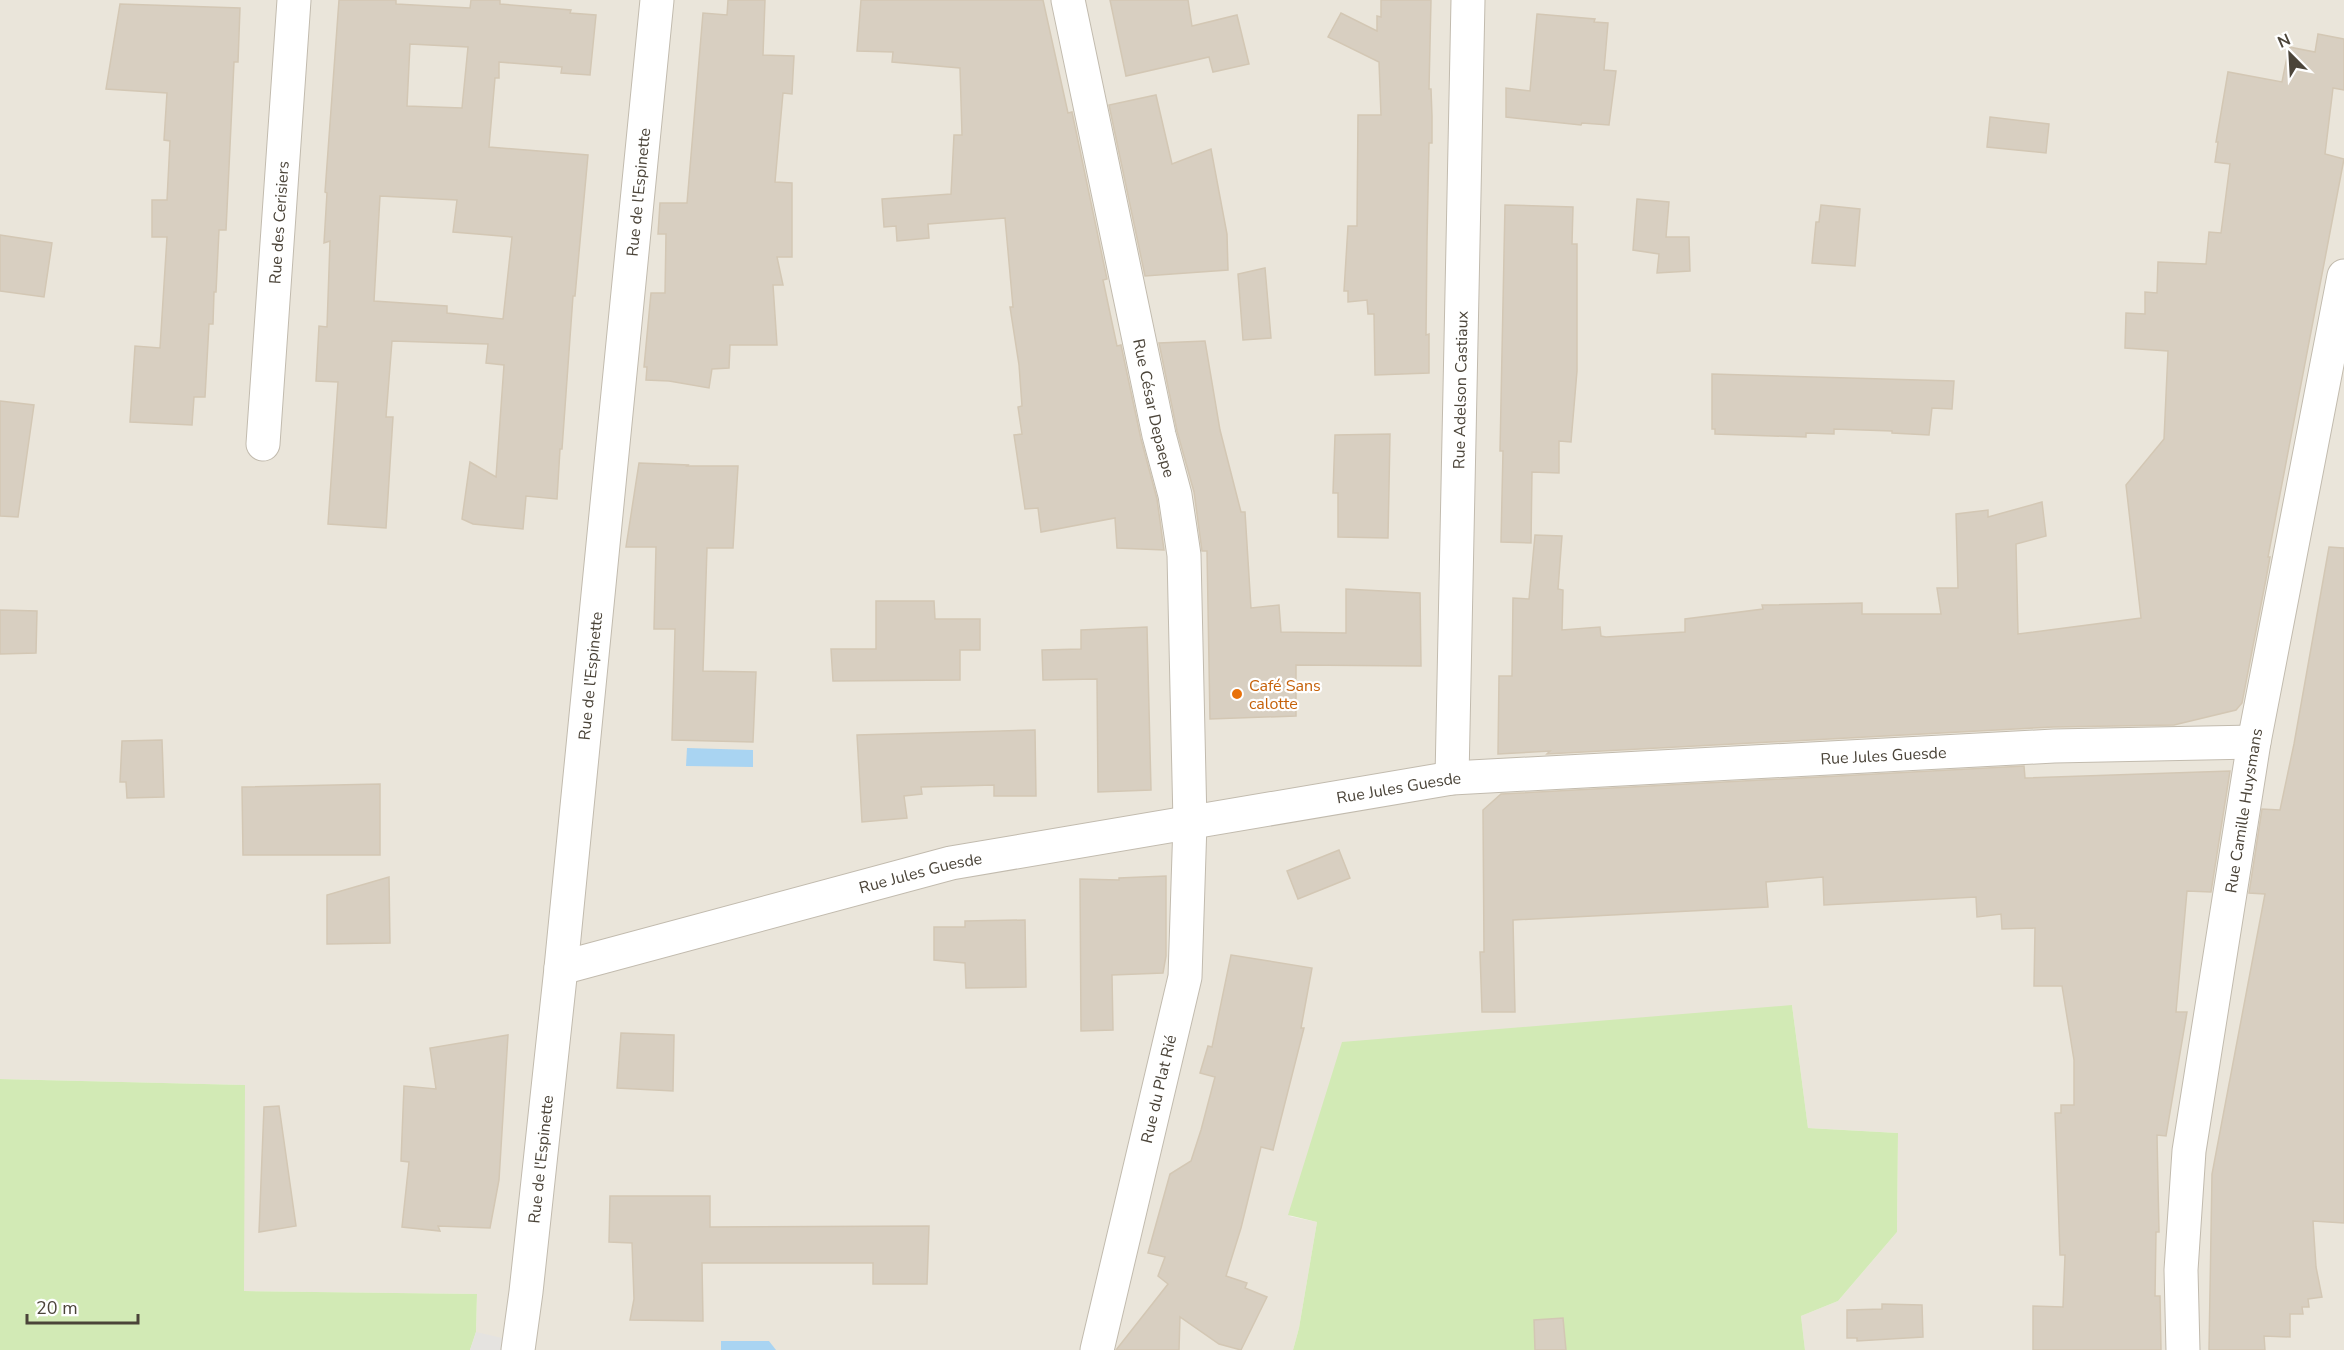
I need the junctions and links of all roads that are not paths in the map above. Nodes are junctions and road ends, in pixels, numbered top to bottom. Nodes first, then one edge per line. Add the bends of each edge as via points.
1 (294, 0) edge
2 (657, 0) edge
3 (1068, 0) edge
4 (1468, 0) edge
5 (2344, 276) edge
6 (263, 444) dead end
7 (2254, 742) junction
8 (1452, 778) junction
9 (1190, 823) junction
10 (561, 968) junction
11 (518, 1350) edge
12 (1097, 1350) edge
13 (2183, 1350) edge

1 - 6 street, Rue des Cerisiers
2 - 10 street, Rue de l'Espinette
3 - 9 street, Rue César Depaepe via 1184,555
4 - 8 street, Rue Adelson Castiaux
5 - 7 street, Rue Camille Huysmans
7 - 8 street, Rue Jules Guesde via 2054,746
7 - 13 street, Rue Camille Huysmans via 2189,1151 2181,1270
8 - 9 street, Rue Jules Guesde
9 - 10 street, Rue Jules Guesde via 951,863
9 - 12 street, Rue du Plat Rié via 1185,976
10 - 11 street, Rue de l'Espinette

